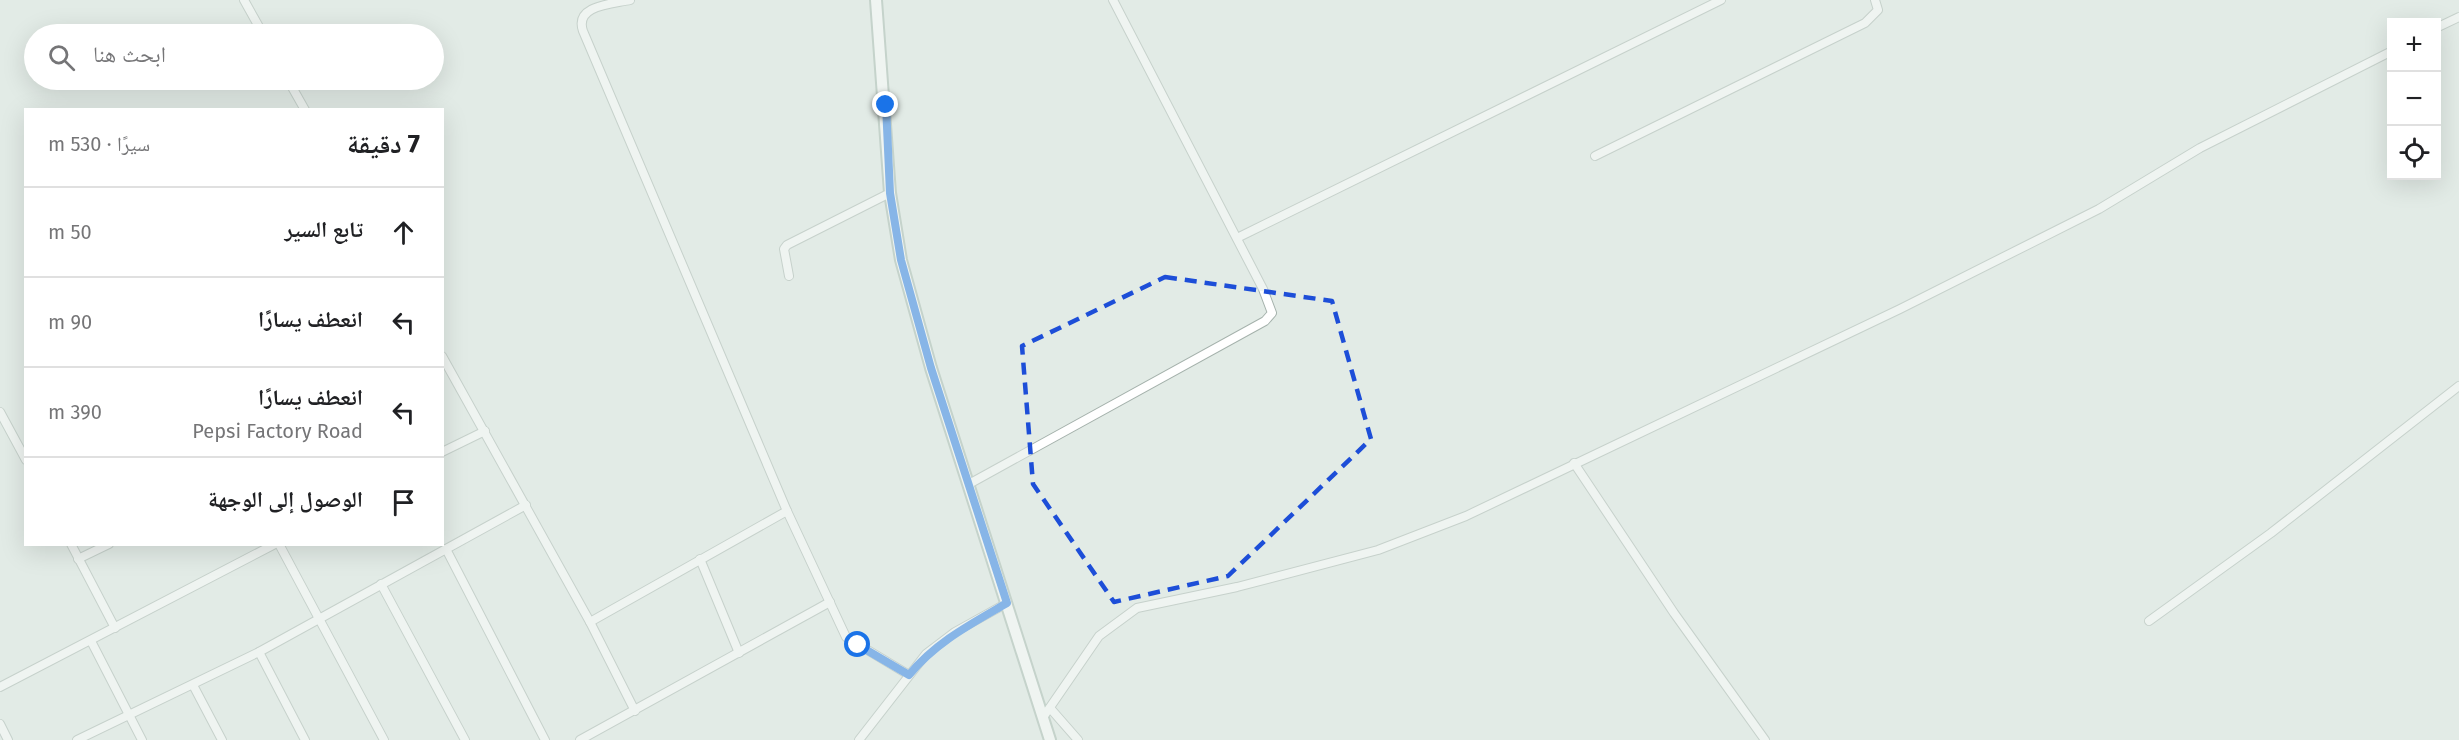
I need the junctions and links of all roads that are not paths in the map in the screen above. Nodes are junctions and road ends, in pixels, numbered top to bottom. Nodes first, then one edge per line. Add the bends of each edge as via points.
1 (244, 0) edge
2 (630, 0) edge
3 (876, 0) edge
4 (1113, 0) edge
5 (1721, 0) edge
6 (1875, 0) edge
7 (621, 1) edge
8 (2459, 17) edge
9 (257, 24) edge
10 (2441, 26) edge
11 (2387, 53) edge
12 (294, 90) edge
13 (304, 108) edge
14 (1595, 156) dead end
15 (890, 193) junction
16 (1237, 238) junction
17 (789, 276) dead end
18 (445, 366) edge
19 (2459, 386) edge
20 (0, 412) edge
21 (484, 431) junction
22 (444, 451) edge
23 (24, 456) edge
24 (1574, 463) junction
25 (969, 484) junction
26 (526, 505) junction
27 (787, 511) junction
28 (72, 546) edge
29 (105, 546) edge
30 (270, 546) edge
31 (280, 546) edge
32 (446, 549) junction
33 (78, 559) junction
34 (700, 559) junction
35 (381, 584) junction
36 (830, 602) junction
37 (1007, 603) junction
38 (319, 618) junction
39 (2149, 621) dead end
40 (590, 622) junction
41 (115, 628) junction
42 (91, 641) junction
43 (260, 652) junction
44 (739, 653) junction
45 (909, 675) junction
46 (193, 685) junction
47 (0, 687) edge
48 (634, 711) junction
49 (1047, 712) junction
50 (127, 715) junction
51 (0, 724) edge
52 (8, 740) edge
53 (77, 740) edge
54 (142, 740) edge
55 (222, 740) edge
56 (305, 740) edge
57 (384, 740) edge
58 (465, 740) edge
59 (545, 740) edge
60 (579, 740) edge
61 (859, 740) edge
62 (1050, 740) edge
63 (1078, 740) edge
64 (1765, 740) edge

1 - 9 street
2 - 7 street
3 - 15 main road
4 - 16 street
5 - 16 street
6 - 14 street via 1878,10 1865,23
7 - 27 street via 590,10 580,23
8 - 10 street
11 - 24 street via 2200,148 2099,209 1900,309
12 - 13 street
15 - 17 street via 787,245 784,249
15 - 25 main road via 907,282
16 - 25 street via 1272,307 1265,321
18 - 21 street
19 - 39 street via 2271,533
20 - 23 street
21 - 22 street
21 - 26 street
24 - 49 street via 1466,516 1386,548 1137,608 1100,636
24 - 64 street
25 - 37 main road
26 - 32 street
26 - 40 street
27 - 34 street
27 - 36 street
28 - 33 street
29 - 33 street
30 - 41 street
31 - 38 street
32 - 35 street
32 - 59 street
33 - 41 street
34 - 40 street
34 - 44 street
35 - 38 street
35 - 58 street
36 - 44 street
36 - 45 street via 846,637
37 - 45 street via 926,654
37 - 49 main road
38 - 43 street
38 - 57 street
40 - 48 street
41 - 42 street
42 - 47 street
42 - 50 street
43 - 46 street
43 - 56 street
44 - 48 street
45 - 61 street
46 - 50 street
46 - 55 street
48 - 60 street
49 - 62 main road
49 - 63 street
50 - 53 street
50 - 54 street
51 - 52 street

